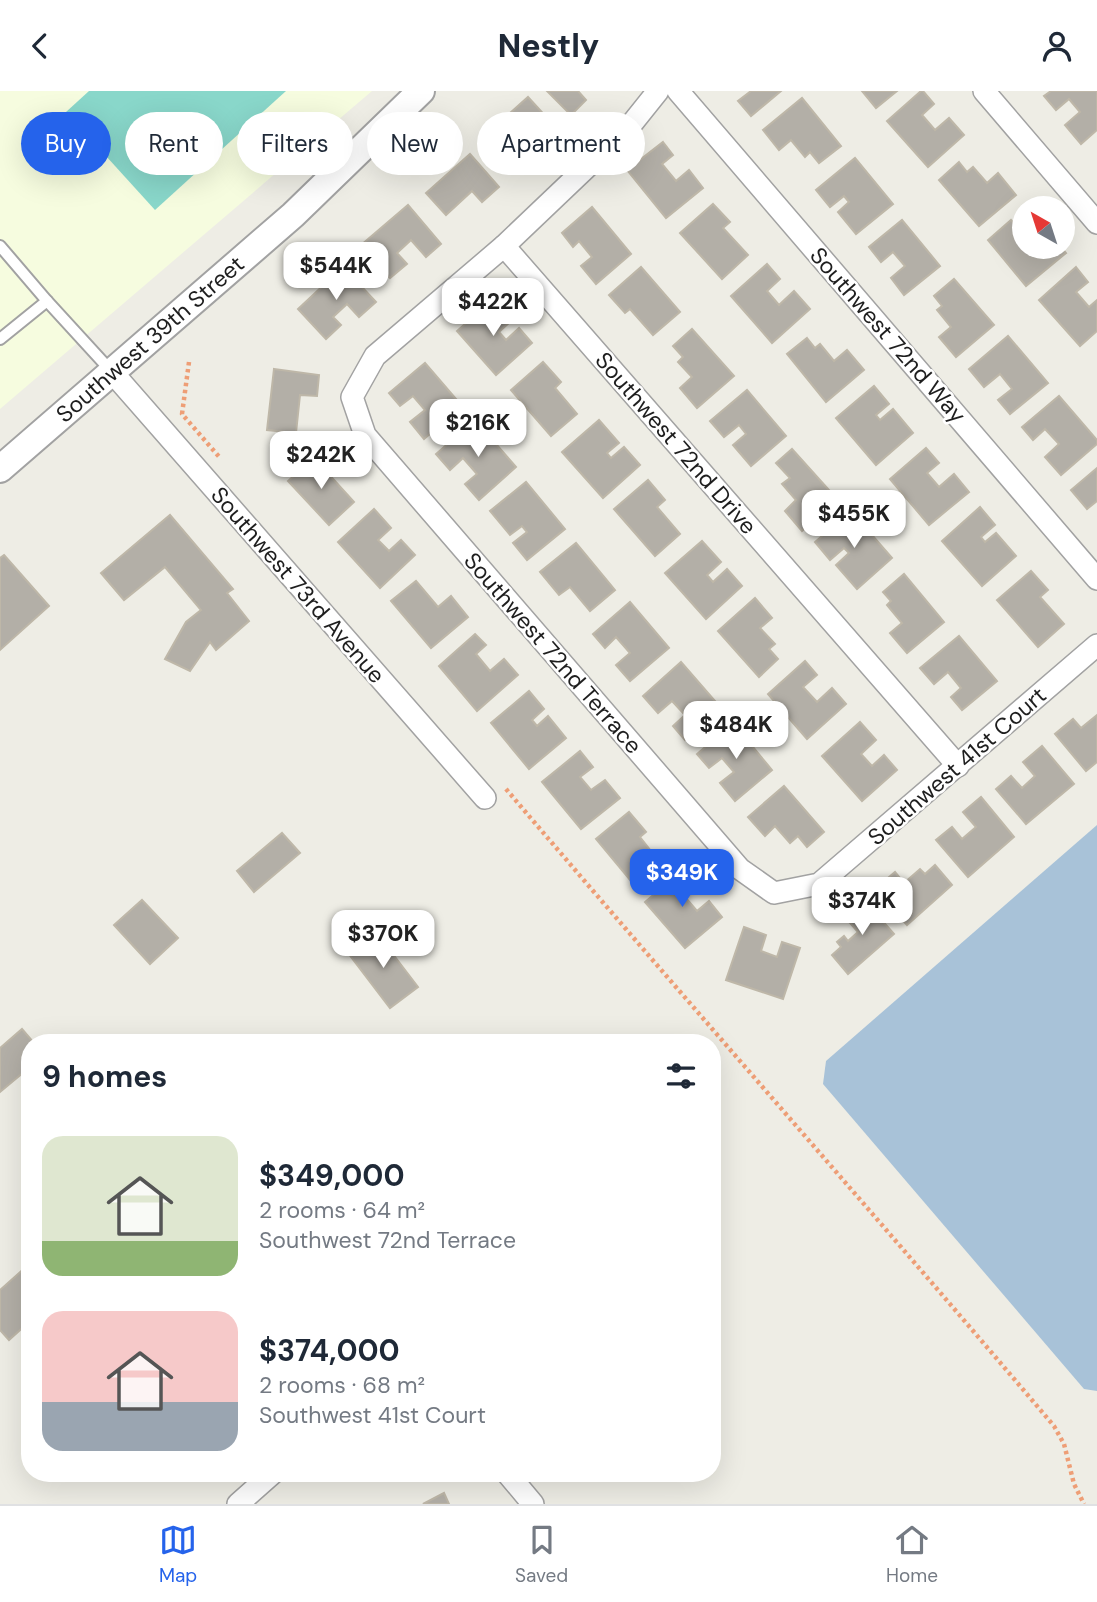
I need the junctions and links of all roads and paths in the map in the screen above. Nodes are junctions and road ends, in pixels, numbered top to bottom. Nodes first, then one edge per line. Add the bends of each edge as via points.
1 (421, 91) edge
2 (658, 91) edge
3 (678, 91) edge
4 (992, 94) edge
5 (1097, 223) edge
6 (0, 246) edge
7 (505, 246) junction
8 (47, 300) junction
9 (0, 339) edge
10 (189, 362) dead end
11 (112, 372) junction
12 (228, 466) dead end
13 (0, 469) edge
14 (1097, 579) edge
15 (1097, 645) edge
16 (958, 766) junction
17 (499, 781) dead end
18 (485, 798) dead end
19 (774, 893) joint
20 (716, 1034) edge
21 (721, 1040) edge
22 (263, 1482) edge
23 (514, 1482) edge
24 (238, 1504) edge
25 (533, 1504) edge
26 (1084, 1504) edge

1 - 11 street, Southwest 39th Street via 293,215
2 - 7 street via 630,126
3 - 14 street, Southwest 72nd Way
4 - 5 street
6 - 8 lane
7 - 16 street, Southwest 72nd Drive
7 - 19 street, Southwest 72nd Terrace via 375,356 352,397 365,435 740,869
8 - 9 lane
8 - 11 lane
10 - 12 path via 183,414
11 - 13 street, Southwest 39th Street
11 - 18 street, Southwest 73rd Avenue
15 - 16 street, Southwest 41st Court
16 - 19 street, Southwest 41st Court via 820,884
17 - 20 path
21 - 26 path via 1054,1426
22 - 24 street
23 - 25 street

